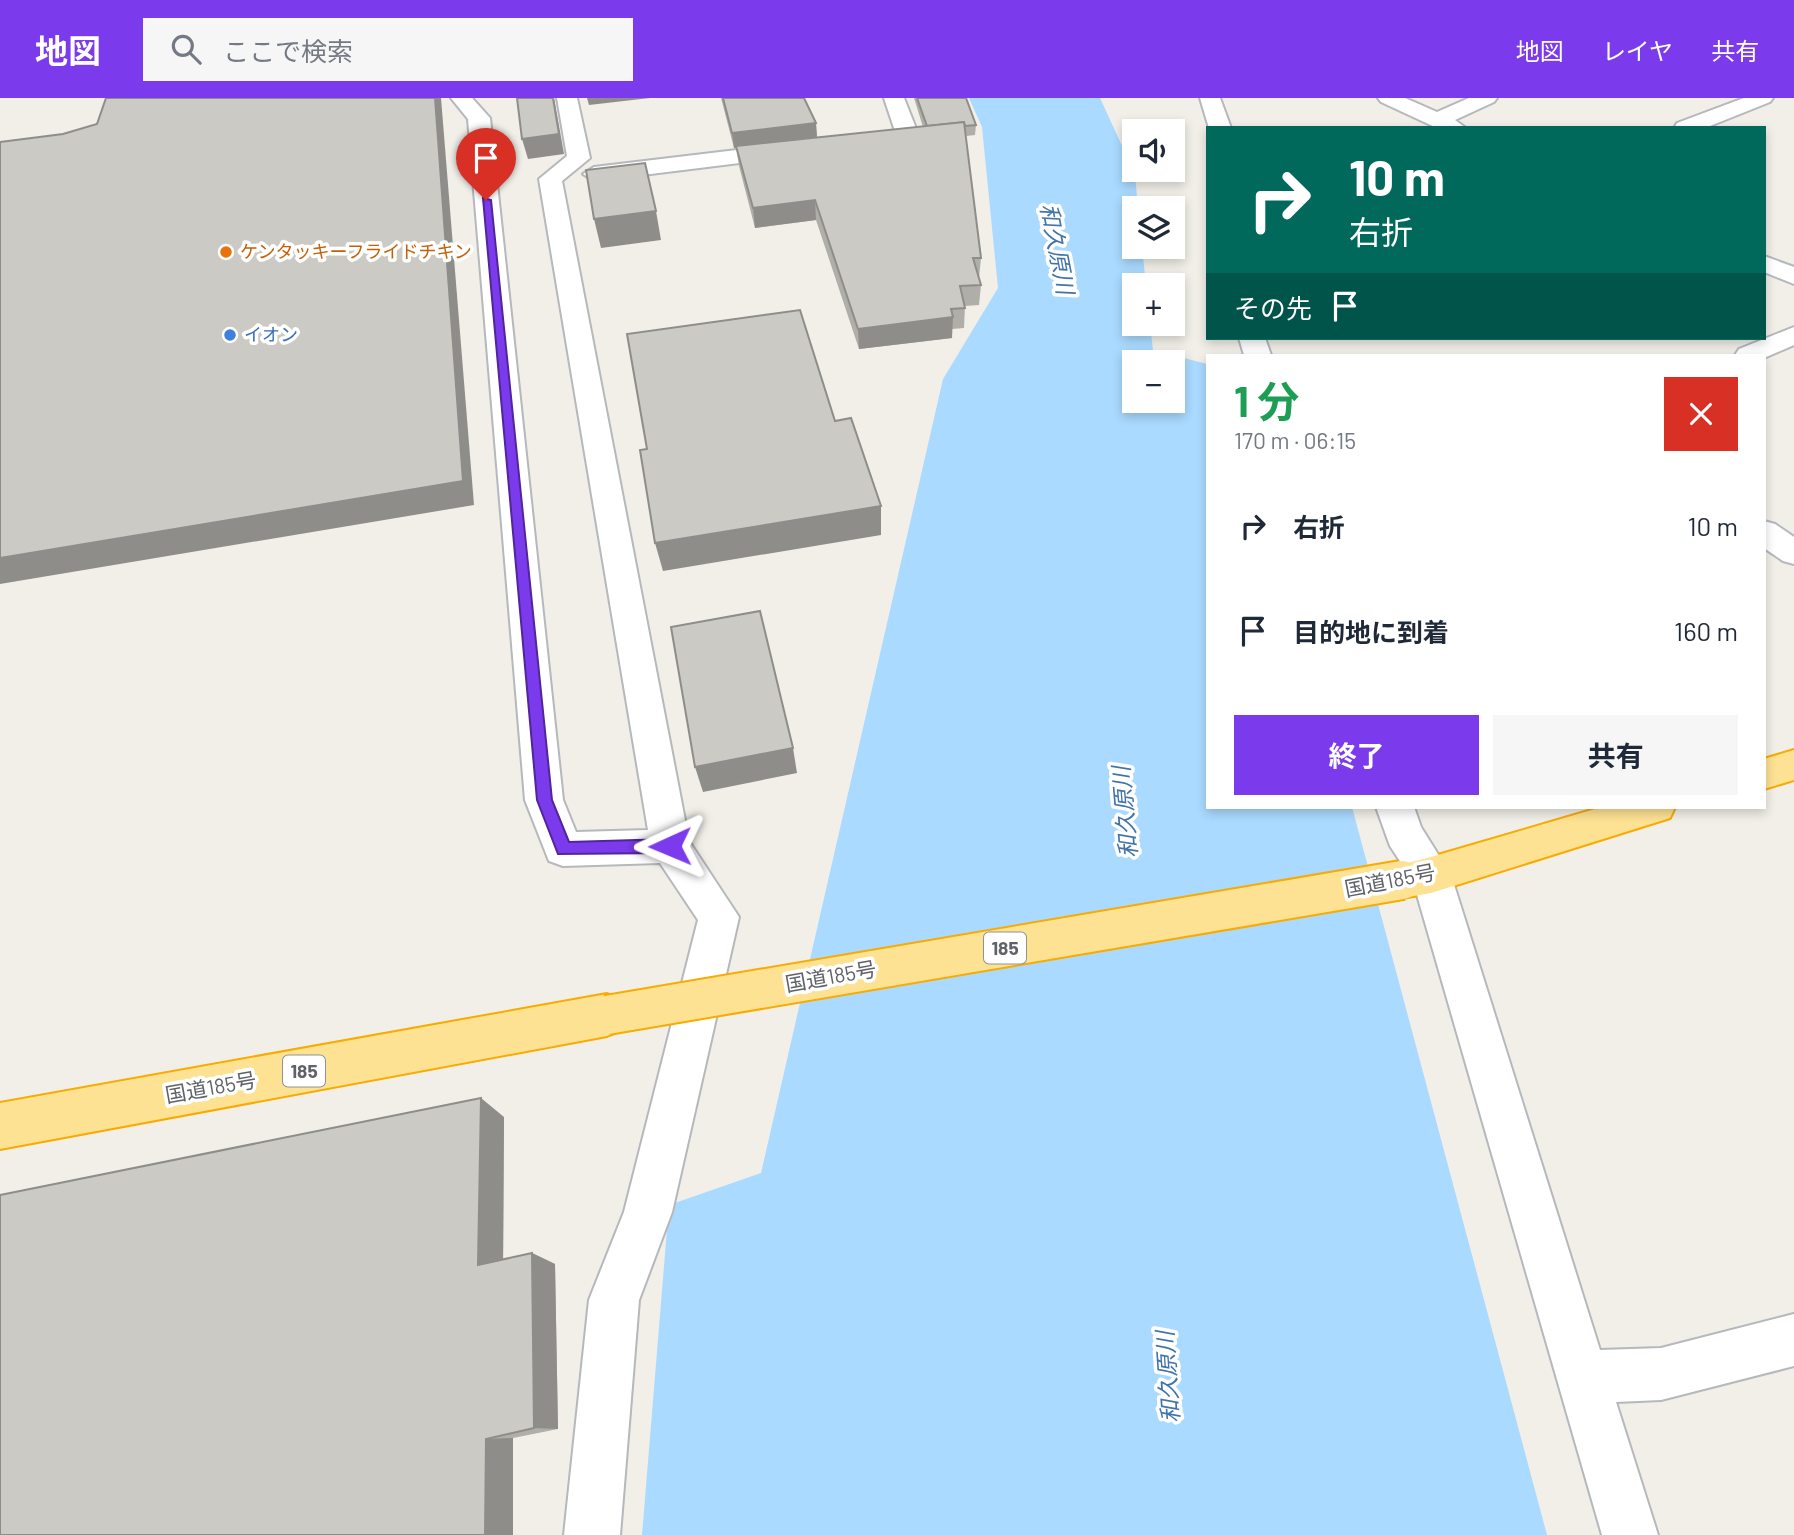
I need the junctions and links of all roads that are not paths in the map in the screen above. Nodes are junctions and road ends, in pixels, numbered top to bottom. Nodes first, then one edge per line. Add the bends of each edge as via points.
1 (461, 98) edge
2 (567, 98) edge
3 (894, 98) edge
4 (1210, 98) edge
5 (1388, 98) edge
6 (1487, 98) edge
7 (1772, 100) edge
8 (1446, 124) edge
9 (1219, 126) edge
10 (1691, 126) edge
11 (839, 145) edge
12 (812, 148) edge
13 (550, 179) junction
14 (1766, 264) edge
15 (1794, 276) edge
16 (1794, 335) edge
17 (1751, 354) edge
18 (1766, 533) edge
19 (1794, 553) edge
20 (1794, 765) edge
21 (1766, 773) edge
22 (1396, 809) edge
23 (1649, 809) edge
24 (670, 846) junction
25 (1417, 878) junction
26 (0, 1126) edge
27 (1794, 1340) edge
28 (1582, 1377) junction
29 (592, 1535) edge
30 (1630, 1535) edge

1 - 24 street via 479,118 544,800 563,849
2 - 13 street via 579,158
3 - 11 street via 908,136
4 - 9 street
5 - 8 street
6 - 8 street
7 - 10 street
12 - 13 street
13 - 24 street
14 - 15 street
16 - 17 street
18 - 19 street
20 - 21 highway
22 - 25 street
23 - 25 highway, 国道185号 / 185
24 - 29 street via 719,917 648,1212 614,1300
25 - 26 highway, 国道185号 / 185, bridge via 607,1015
25 - 28 street
27 - 28 street via 1661,1374
28 - 30 street

